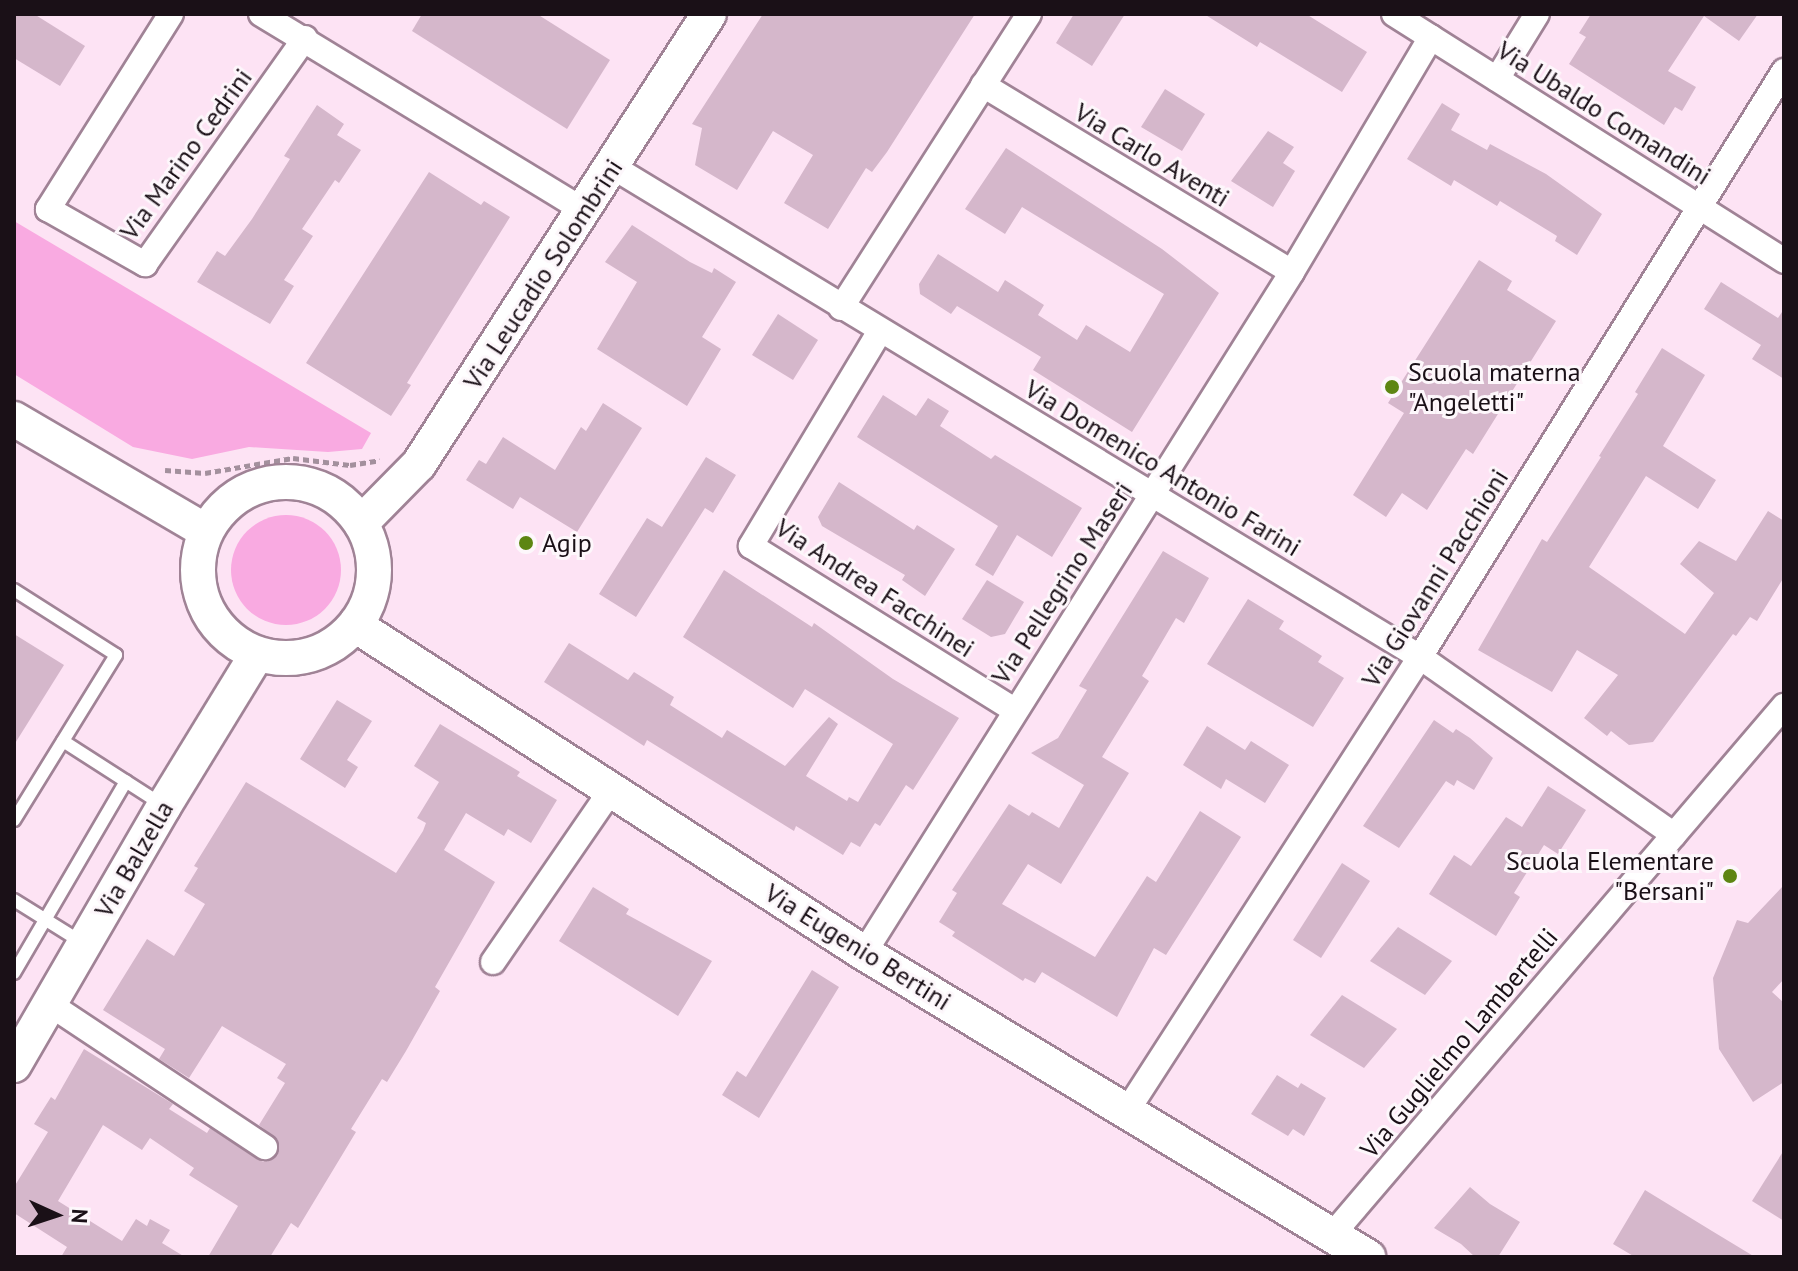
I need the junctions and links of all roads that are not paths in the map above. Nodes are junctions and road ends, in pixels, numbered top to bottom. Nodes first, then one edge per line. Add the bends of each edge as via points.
1 (171, 14) edge
2 (261, 14) edge
3 (709, 14) edge
4 (1029, 14) edge
5 (1394, 14) edge
6 (1537, 14) edge
7 (1431, 37) junction
8 (305, 38) junction
9 (1783, 74) edge
10 (1497, 79) junction
11 (983, 85) junction
12 (613, 167) junction
13 (1698, 205) junction
14 (585, 211) junction
15 (1784, 261) edge
16 (1292, 272) junction
17 (841, 308) junction
18 (880, 331) junction
19 (14, 419) edge
20 (1153, 493) junction
21 (361, 523) junction
22 (206, 531) junction
23 (14, 590) edge
24 (355, 625) junction
25 (257, 654) junction
26 (1420, 657) junction
27 (1784, 706) edge
28 (1014, 710) junction
29 (63, 741) junction
30 (126, 781) junction
31 (611, 790) junction
32 (164, 806) junction
33 (14, 820) edge
34 (1674, 835) junction
35 (14, 900) edge
36 (46, 922) junction
37 (85, 944) junction
38 (864, 953) junction
39 (493, 962) dead end
40 (14, 973) edge
41 (51, 1005) junction
42 (14, 1065) edge
43 (1127, 1111) junction
44 (265, 1147) dead end
45 (1332, 1235) junction
46 (1368, 1257) edge

1 - 8 street, Via Marino Cedrini via 48,209 145,264
2 - 8 street
3 - 12 street, Via Leucadio Solombrini
4 - 11 street
5 - 7 street, Via Ubaldo Comandini
6 - 10 street
7 - 10 street, Via Ubaldo Comandini
7 - 16 street, Via Pellegrino Maseri
8 - 14 street
9 - 13 street, Via Giovanni Pacchioni
10 - 13 street, Via Ubaldo Comandini
11 - 16 street, Via Carlo Aventi
11 - 17 street
12 - 14 street, Via Leucadio Solombrini
12 - 17 street, Via Domenico Antonio Farini
13 - 15 street, Via Ubaldo Comandini
13 - 26 street, Via Giovanni Pacchioni
14 - 21 street, Via Leucadio Solombrini via 419,464
16 - 20 street, Via Pellegrino Maseri
17 - 18 street, Via Domenico Antonio Farini
18 - 20 street, Via Domenico Antonio Farini
18 - 28 street, Via Andrea Facchinei via 751,546
19 - 22 street
20 - 26 street, Via Domenico Antonio Farini
20 - 28 street, Via Pellegrino Maseri
21 - 22 street via 340,500 312,485 281,481 251,489 225,506
21 - 24 street via 372,548 374,575 369,602
22 - 25 street via 198,560 200,590 211,618 231,639
23 - 29 lane via 116,655
24 - 25 street via 335,644 311,655 284,659
24 - 31 street, Via Eugenio Bertini
25 - 32 street, Via Balzella
26 - 34 street, Via Domenico Antonio Farini
26 - 43 street, Via Giovanni Pacchioni
27 - 34 street, Via Guglielmo Lambertelli
28 - 38 street, Via Pellegrino Maseri
29 - 30 lane
29 - 33 lane
30 - 32 lane
30 - 36 lane
31 - 38 street, Via Eugenio Bertini
31 - 39 street
32 - 37 street, Via Balzella
34 - 45 street, Via Guglielmo Lambertelli
35 - 36 lane
36 - 37 lane
36 - 40 lane
37 - 41 street, Via Balzella
38 - 43 street, Via Eugenio Bertini
41 - 42 street, Via Balzella
41 - 44 street
43 - 45 street, Via Eugenio Bertini
45 - 46 street, Via Eugenio Bertini

